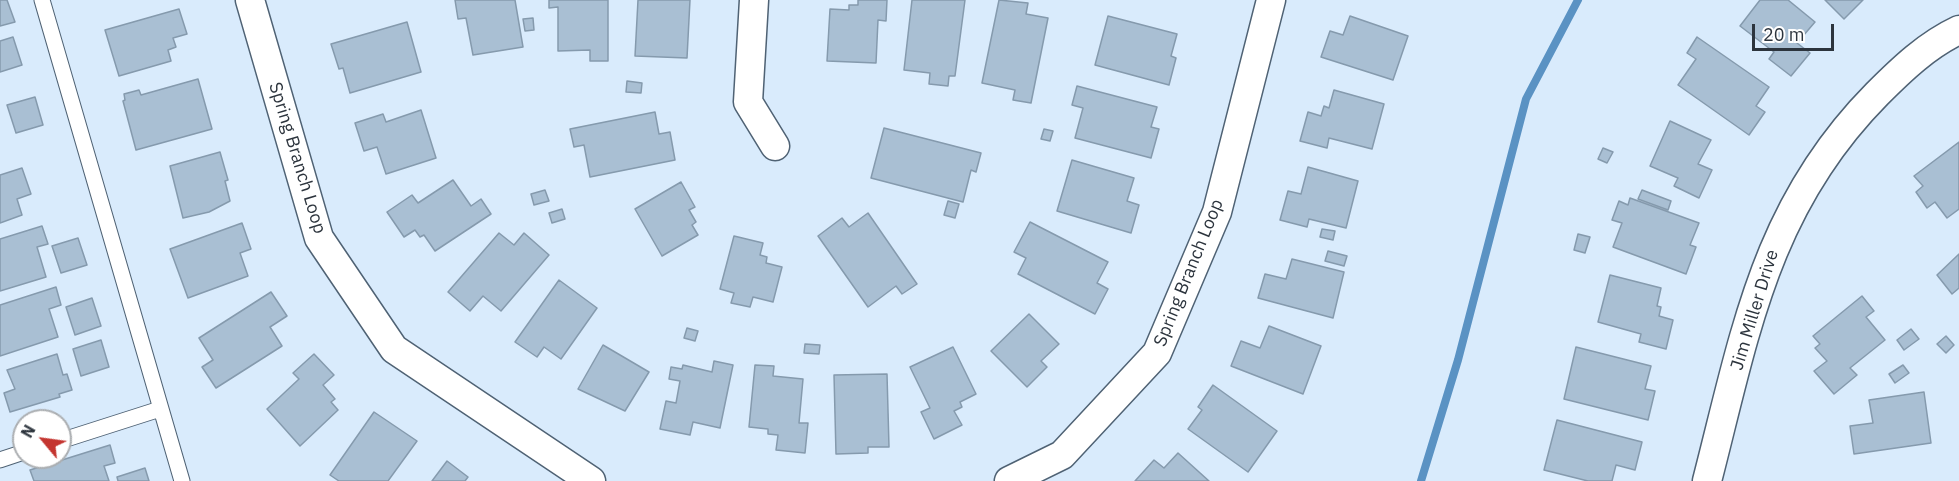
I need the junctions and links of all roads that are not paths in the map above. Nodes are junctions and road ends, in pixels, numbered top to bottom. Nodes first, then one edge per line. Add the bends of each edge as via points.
1 (42, 0) edge
2 (250, 0) edge
3 (754, 0) edge
4 (1265, 1) edge
5 (1959, 30) edge
6 (775, 146) dead end
7 (160, 409) junction
8 (72, 437) edge
9 (182, 481) edge
10 (591, 481) edge
11 (1009, 481) edge
12 (1707, 481) edge

1 - 7 lane
2 - 10 street, Spring Branch Loop via 319,238 394,349
3 - 6 street via 748,102
4 - 11 street, Spring Branch Loop via 1217,212 1157,353 1062,455
5 - 12 street, Jim Miller Drive via 1934,42 1884,86 1860,111 1803,188 1763,272
7 - 8 lane
7 - 9 lane

